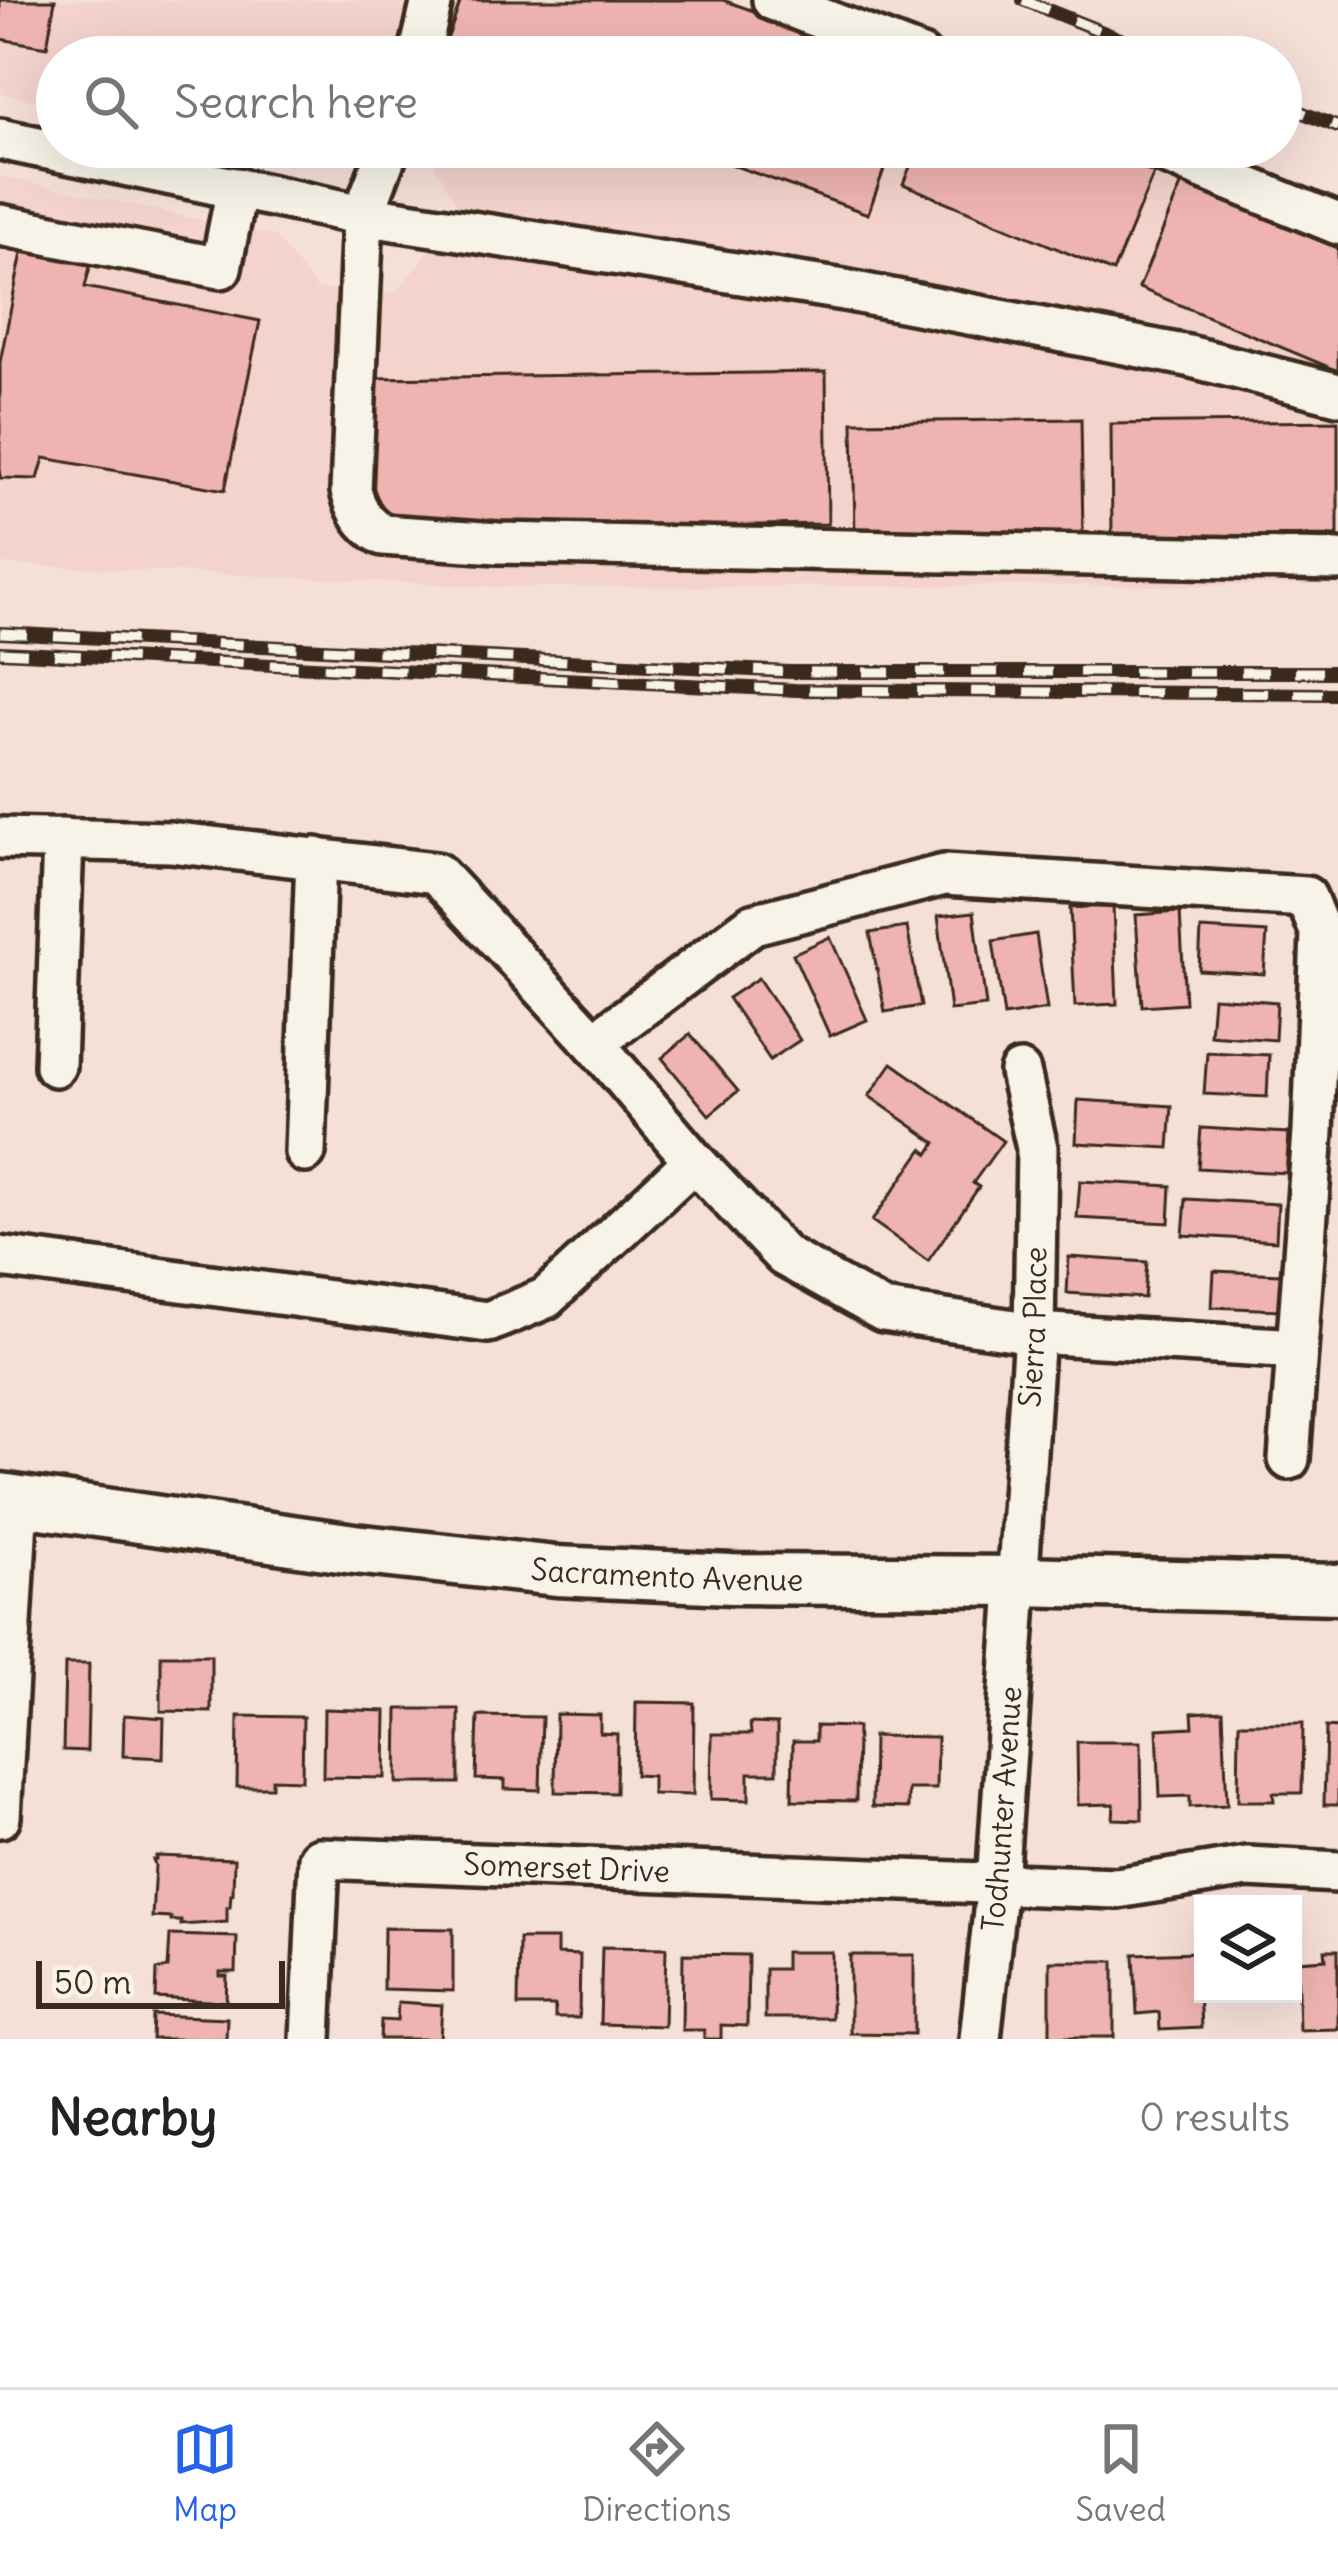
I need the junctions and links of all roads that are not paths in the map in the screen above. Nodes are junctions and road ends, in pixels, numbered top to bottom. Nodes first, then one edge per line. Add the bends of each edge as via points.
1 (432, 0) edge
2 (773, 0) edge
3 (424, 36) edge
4 (866, 36) edge
5 (0, 139) edge
6 (36, 146) edge
7 (140, 168) edge
8 (380, 168) edge
9 (1201, 168) edge
10 (237, 188) junction
11 (363, 214) junction
12 (1338, 224) edge
13 (0, 225) edge
14 (1338, 394) edge
15 (1338, 560) edge
16 (0, 838) edge
17 (63, 839) junction
18 (316, 857) junction
19 (594, 1043) junction
20 (56, 1066) dead end
21 (1020, 1072) dead end
22 (1325, 1132) edge
23 (305, 1152) dead end
24 (694, 1162) junction
25 (0, 1257) edge
26 (1034, 1333) junction
27 (1297, 1349) junction
28 (1289, 1460) dead end
29 (9, 1500) edge
30 (1019, 1581) junction
31 (1338, 1589) edge
32 (0, 1817) edge
33 (1338, 1872) edge
34 (997, 1884) junction
35 (311, 2039) edge
36 (980, 2039) edge

1 - 3 street
2 - 4 street
5 - 6 street
7 - 10 street
8 - 11 street
9 - 12 street
10 - 11 street
10 - 13 street via 220,268
11 - 14 street via 844,290 1188,356
11 - 15 street via 351,491 362,518 383,535
16 - 17 street
17 - 18 street
17 - 20 street
18 - 19 street via 436,872
18 - 23 street
19 - 22 street via 752,924 944,875 1306,897 1321,934
19 - 24 street
21 - 26 street, Sierra Place via 1037,1148
22 - 27 street
24 - 25 street via 546,1298 488,1322
24 - 26 street via 784,1256 883,1311
26 - 27 street
26 - 30 street, Sierra Place
27 - 28 street
29 - 30 main road, Sacramento Avenue via 556,1571
29 - 32 street
30 - 31 main road, Sacramento Avenue
30 - 34 street, Todhunter Avenue
33 - 34 street via 1246,1868 1117,1888
34 - 35 street, Somerset Drive via 319,1858
34 - 36 street, Todhunter Avenue

